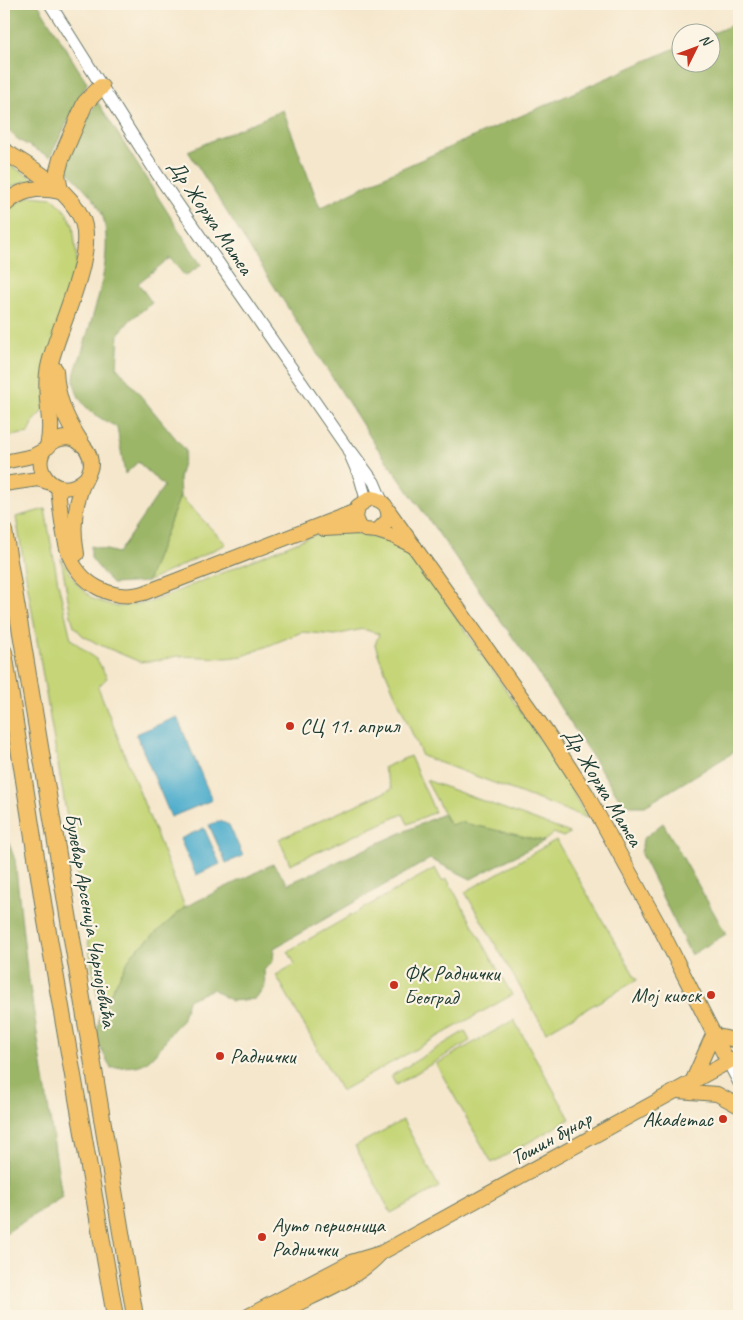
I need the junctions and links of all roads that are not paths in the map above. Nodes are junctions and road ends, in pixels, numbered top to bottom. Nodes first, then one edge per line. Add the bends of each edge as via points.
1 (50, 4) edge
2 (102, 87) junction
3 (4, 151) edge
4 (60, 191) junction
5 (4, 205) edge
6 (53, 355) junction
7 (81, 443) junction
8 (46, 448) junction
9 (347, 448) junction
10 (4, 462) edge
11 (86, 478) junction
12 (4, 484) edge
13 (54, 485) junction
14 (366, 499) junction
15 (385, 506) junction
16 (356, 510) junction
17 (360, 527) junction
18 (314, 528) junction
19 (4, 531) edge
20 (377, 531) junction
21 (417, 548) junction
22 (78, 569) junction
23 (4, 652) edge
24 (713, 1035) junction
25 (739, 1040) edge
26 (734, 1059) edge
27 (691, 1082) junction
28 (739, 1083) edge
29 (676, 1091) junction
30 (739, 1106) edge
31 (381, 1253) junction
32 (276, 1315) edge
33 (115, 1316) edge
34 (135, 1316) edge
35 (248, 1316) edge

1 - 2 street, Др Жоржа Матеа
2 - 4 highway via 85,104 60,159 57,174
2 - 9 street, Др Жоржа Матеа via 186,217
3 - 4 highway
4 - 5 highway via 32,189 14,196
4 - 6 highway via 82,218 86,243 83,265
6 - 7 highway via 58,398 71,429
6 - 8 highway via 46,388 50,431
7 - 8 main road via 66,438
7 - 11 main road via 90,456
8 - 10 main road via 28,458
8 - 13 main road via 42,471
9 - 14 street, Др Жоржа Матеа
9 - 15 street, Др Жоржа Матеа via 368,471
11 - 13 main road via 73,488
11 - 22 main road via 75,526
12 - 13 main road via 32,479
13 - 22 main road via 68,550
14 - 15 main road via 377,499
14 - 16 main road
15 - 20 main road via 386,525
15 - 21 main road, Др Жоржа Матеа
16 - 17 main road
16 - 18 main road
17 - 18 main road
17 - 20 main road
18 - 22 main road via 135,596 117,595 96,587
19 - 34 highway, Булевар Арсенија Чарнојевића
20 - 21 main road, Др Жоржа Матеа
21 - 24 main road, Др Жоржа Матеа via 586,793 657,922
23 - 33 highway, Булевар Арсенија Чарнојевића
24 - 25 main road
24 - 26 main road, Др Жоржа Матеа
24 - 27 main road
26 - 27 main road, Тошин бунар
26 - 28 street
27 - 29 main road, Тошин бунар
29 - 30 main road via 717,1094
29 - 31 main road, Тошин бунар
31 - 32 main road, Тошин бунар via 357,1273
31 - 35 main road, Тошин бунар via 351,1262

